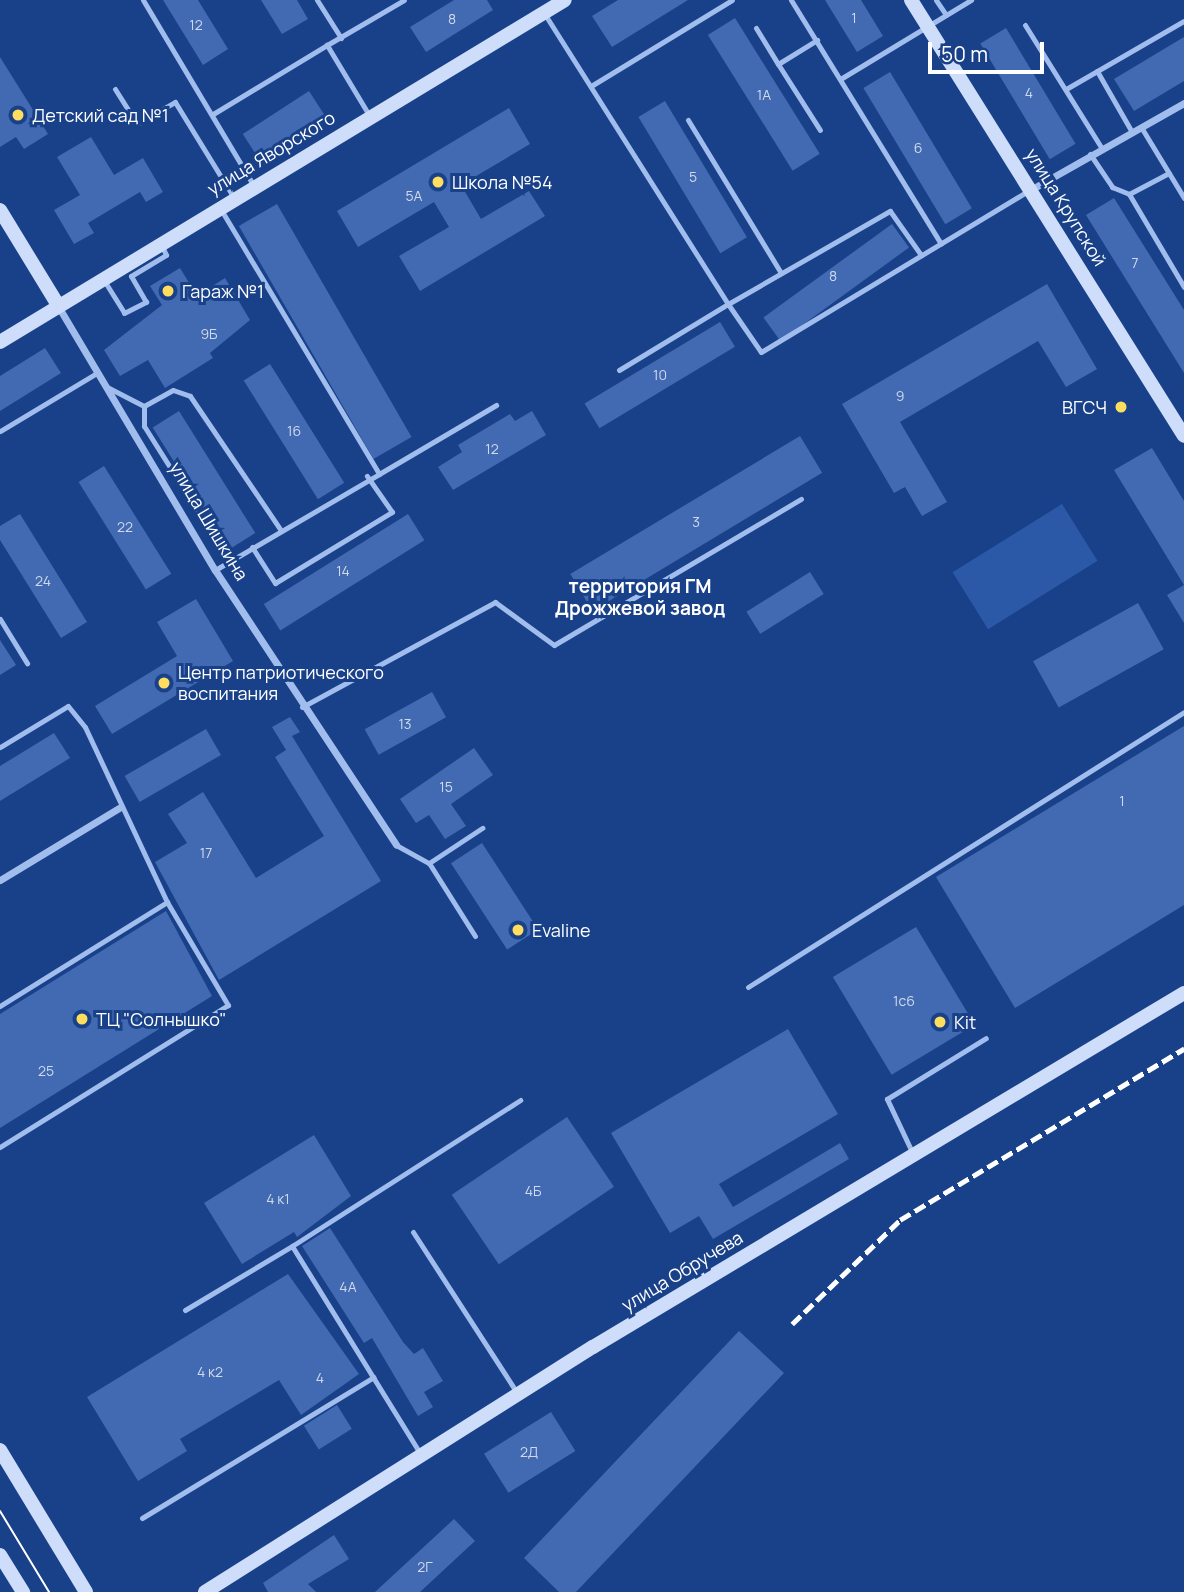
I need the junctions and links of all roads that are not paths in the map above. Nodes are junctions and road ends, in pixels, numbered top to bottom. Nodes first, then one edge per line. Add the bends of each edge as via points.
1 (143, 0) edge
2 (317, 0) edge
3 (404, 0) edge
4 (565, 0) edge
5 (732, 0) edge
6 (791, 0) edge
7 (911, 0) edge
8 (936, 0) edge
9 (971, 0) edge
10 (544, 13) junction
11 (946, 15) junction
12 (1184, 20) edge
13 (1025, 25) dead end
14 (928, 26) junction
15 (756, 28) dead end
16 (341, 38) junction
17 (817, 40) junction
18 (327, 46) junction
19 (778, 65) junction
20 (1097, 71) junction
21 (842, 78) junction
22 (591, 86) junction
23 (115, 89) dead end
24 (1066, 89) junction
25 (1184, 103) edge
26 (213, 114) junction
27 (369, 116) junction
28 (688, 120) dead end
29 (1141, 127) junction
30 (820, 130) dead end
31 (1132, 132) junction
32 (1101, 147) junction
33 (1090, 154) junction
34 (1169, 173) junction
35 (254, 186) junction
36 (1032, 188) junction
37 (1129, 194) junction
38 (234, 198) junction
39 (1184, 198) edge
40 (219, 207) junction
41 (0, 211) edge
42 (161, 243) junction
43 (942, 244) junction
44 (921, 255) junction
45 (781, 273) junction
46 (104, 279) junction
47 (1184, 287) edge
48 (728, 304) junction
49 (58, 305) junction
50 (0, 342) edge
51 (619, 370) dead end
52 (97, 373) junction
53 (107, 387) junction
54 (496, 405) dead end
55 (144, 406) junction
56 (0, 431) edge
57 (1184, 436) edge
58 (379, 474) junction
59 (367, 475) junction
60 (801, 499) dead end
61 (280, 529) junction
62 (252, 547) junction
63 (229, 561) junction
64 (215, 570) junction
65 (0, 619) edge
66 (27, 663) dead end
67 (302, 707) junction
68 (1184, 712) edge
69 (0, 747) edge
70 (119, 808) junction
71 (482, 828) dead end
72 (396, 845) joint
73 (429, 863) junction
74 (0, 880) edge
75 (167, 902) junction
76 (475, 936) dead end
77 (748, 987) dead end
78 (1184, 993) edge
79 (0, 1006) edge
80 (986, 1038) dead end
81 (520, 1100) dead end
82 (0, 1147) edge
83 (913, 1154) junction
84 (414, 1232) dead end
85 (292, 1246) junction
86 (185, 1310) dead end
87 (374, 1377) junction
88 (518, 1394) junction
89 (0, 1450) edge
90 (421, 1455) junction
91 (142, 1518) dead end
92 (0, 1555) edge
93 (16, 1590) edge
94 (86, 1592) edge
95 (205, 1592) edge

1 - 26 lane
2 - 16 lane
3 - 16 lane
4 - 10 main road, улица Яворского
5 - 22 lane
6 - 17 lane
7 - 14 main road, улица Крупской
8 - 11 lane
9 - 11 lane
10 - 22 lane
10 - 27 main road, улица Яворского
11 - 14 lane
12 - 20 lane
13 - 24 lane
14 - 21 lane
14 - 36 main road, улица Крупской
15 - 19 lane
16 - 18 lane
17 - 19 lane
17 - 21 lane
18 - 26 lane
18 - 27 lane
19 - 30 lane
20 - 24 lane
20 - 31 lane
21 - 43 lane
22 - 48 lane
23 - 38 lane via 137,124 175,102
24 - 32 lane
25 - 29 street
26 - 35 lane
27 - 35 main road, улица Яворского
28 - 45 lane
29 - 31 street
29 - 34 lane
31 - 32 street
32 - 33 street
33 - 36 street
33 - 37 lane via 1112,187
34 - 37 lane
34 - 39 lane
35 - 38 main road, улица Яворского
36 - 43 lane
36 - 57 main road, улица Крупской
37 - 47 lane
38 - 40 main road, улица Яворского
40 - 42 main road, улица Яворского
40 - 58 lane
41 - 49 main road, улица Шишкина
42 - 46 main road, улица Яворского
42 - 46 lane via 166,255 131,276 146,302 124,313
43 - 44 lane
44 - 45 lane via 890,211
44 - 48 lane via 761,352
45 - 48 lane
46 - 49 main road, улица Яворского
48 - 51 lane
49 - 50 main road, улица Яворского
49 - 52 street, улица Шишкина
52 - 53 street, улица Шишкина
52 - 56 lane
53 - 55 lane
53 - 64 street, улица Шишкина
54 - 58 lane
55 - 61 lane via 173,390 190,396
55 - 63 lane via 144,426
58 - 59 lane
59 - 61 lane
59 - 62 lane via 392,512 380,520 275,583
60 - 67 lane via 554,645 495,601
61 - 62 lane
62 - 63 lane
63 - 64 lane
64 - 67 street, улица Шишкина
65 - 66 lane
67 - 72 street, улица Шишкина
68 - 77 lane
69 - 70 lane via 68,706 85,727
70 - 74 street
70 - 75 lane
71 - 73 lane
72 - 73 lane
73 - 76 lane
75 - 79 lane
75 - 82 lane via 228,1005
78 - 83 main road, улица Обручева
80 - 83 lane via 887,1099
81 - 85 lane
83 - 88 main road, улица Обручева
84 - 88 lane
85 - 86 lane
85 - 87 lane
87 - 90 lane
87 - 91 lane
88 - 90 main road, улица Обручева
89 - 94 main road
90 - 95 main road, улица Обручева
92 - 93 main road

